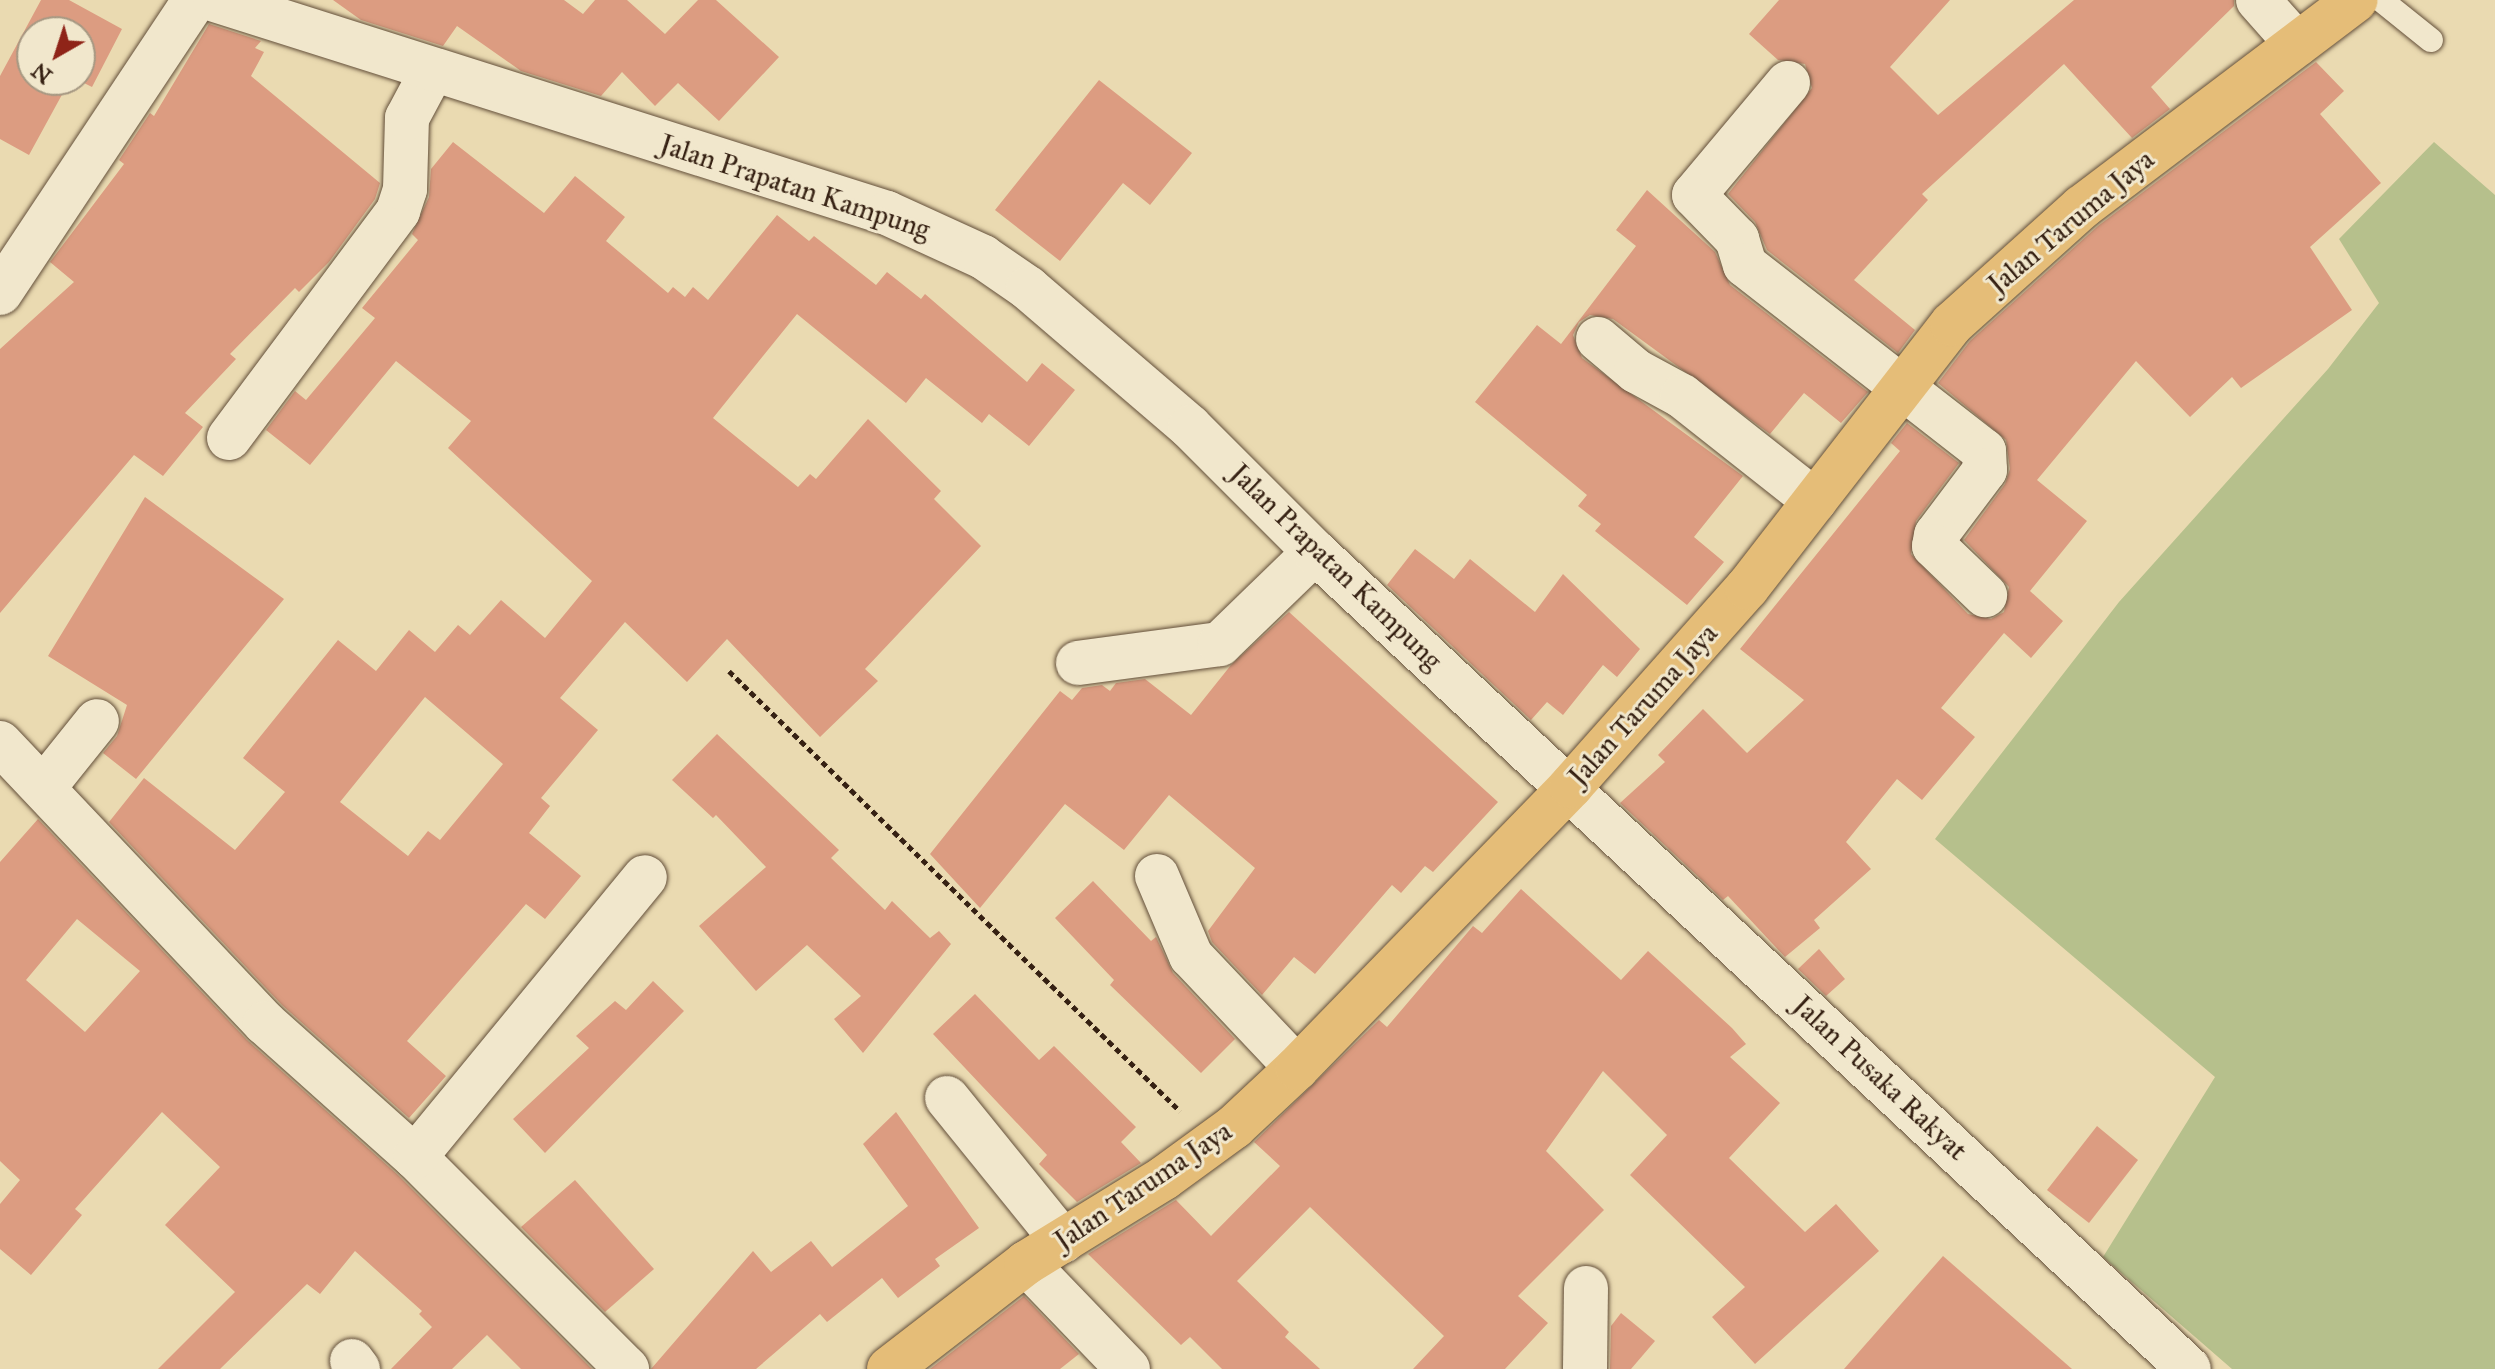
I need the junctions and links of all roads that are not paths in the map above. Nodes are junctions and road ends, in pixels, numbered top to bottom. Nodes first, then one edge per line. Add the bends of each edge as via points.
1 (195, 0) edge
2 (215, 0) edge
3 (2258, 0) edge
4 (2356, 0) edge
5 (2381, 0) edge
6 (2431, 40) dead end
7 (2297, 44) junction
8 (432, 71) junction
9 (1788, 83) dead end
10 (0, 293) edge
11 (1598, 339) dead end
12 (1901, 388) junction
13 (229, 438) dead end
14 (1815, 501) junction
15 (1315, 552) junction
16 (1985, 595) dead end
17 (1078, 663) dead end
18 (97, 721) dead end
19 (0, 743) edge
20 (45, 786) junction
21 (1571, 786) junction
22 (1157, 876) dead end
23 (645, 877) dead end
24 (1297, 1068) junction
25 (947, 1098) dead end
26 (415, 1157) junction
27 (1063, 1241) junction
28 (1026, 1263) junction
29 (1586, 1288) dead end
30 (627, 1369) edge
31 (889, 1369) edge
32 (1128, 1369) edge
33 (1585, 1369) edge
34 (2189, 1369) edge

1 - 10 street
2 - 8 street, Jalan Prapatan Kampung
3 - 7 street
4 - 7 main road, Jalan Taruma Jaya
5 - 6 lane
7 - 12 main road, Jalan Taruma Jaya via 2082,207 1952,324
8 - 13 street via 407,118 405,189 398,211
8 - 15 street, Jalan Prapatan Kampung via 887,213 983,257 1028,288 1190,427
9 - 12 street via 1694,195 1737,239 1745,265
11 - 14 street via 1636,371 1682,396
12 - 14 main road, Jalan Taruma Jaya
12 - 16 street via 1988,459 1936,535 1934,546
14 - 21 main road, Jalan Taruma Jaya via 1747,588
15 - 17 street via 1220,644
15 - 21 street, Jalan Prapatan Kampung
18 - 20 street
19 - 20 street
20 - 26 street via 265,1023
21 - 24 main road, Jalan Taruma Jaya
21 - 34 street, Jalan Pusaka Rakyat
22 - 24 street via 1191,956
23 - 26 street
24 - 27 main road, Jalan Taruma Jaya via 1212,1143
25 - 27 street
26 - 30 street
27 - 28 main road, Jalan Taruma Jaya
28 - 31 main road, Jalan Taruma Jaya
28 - 32 street
29 - 33 street

